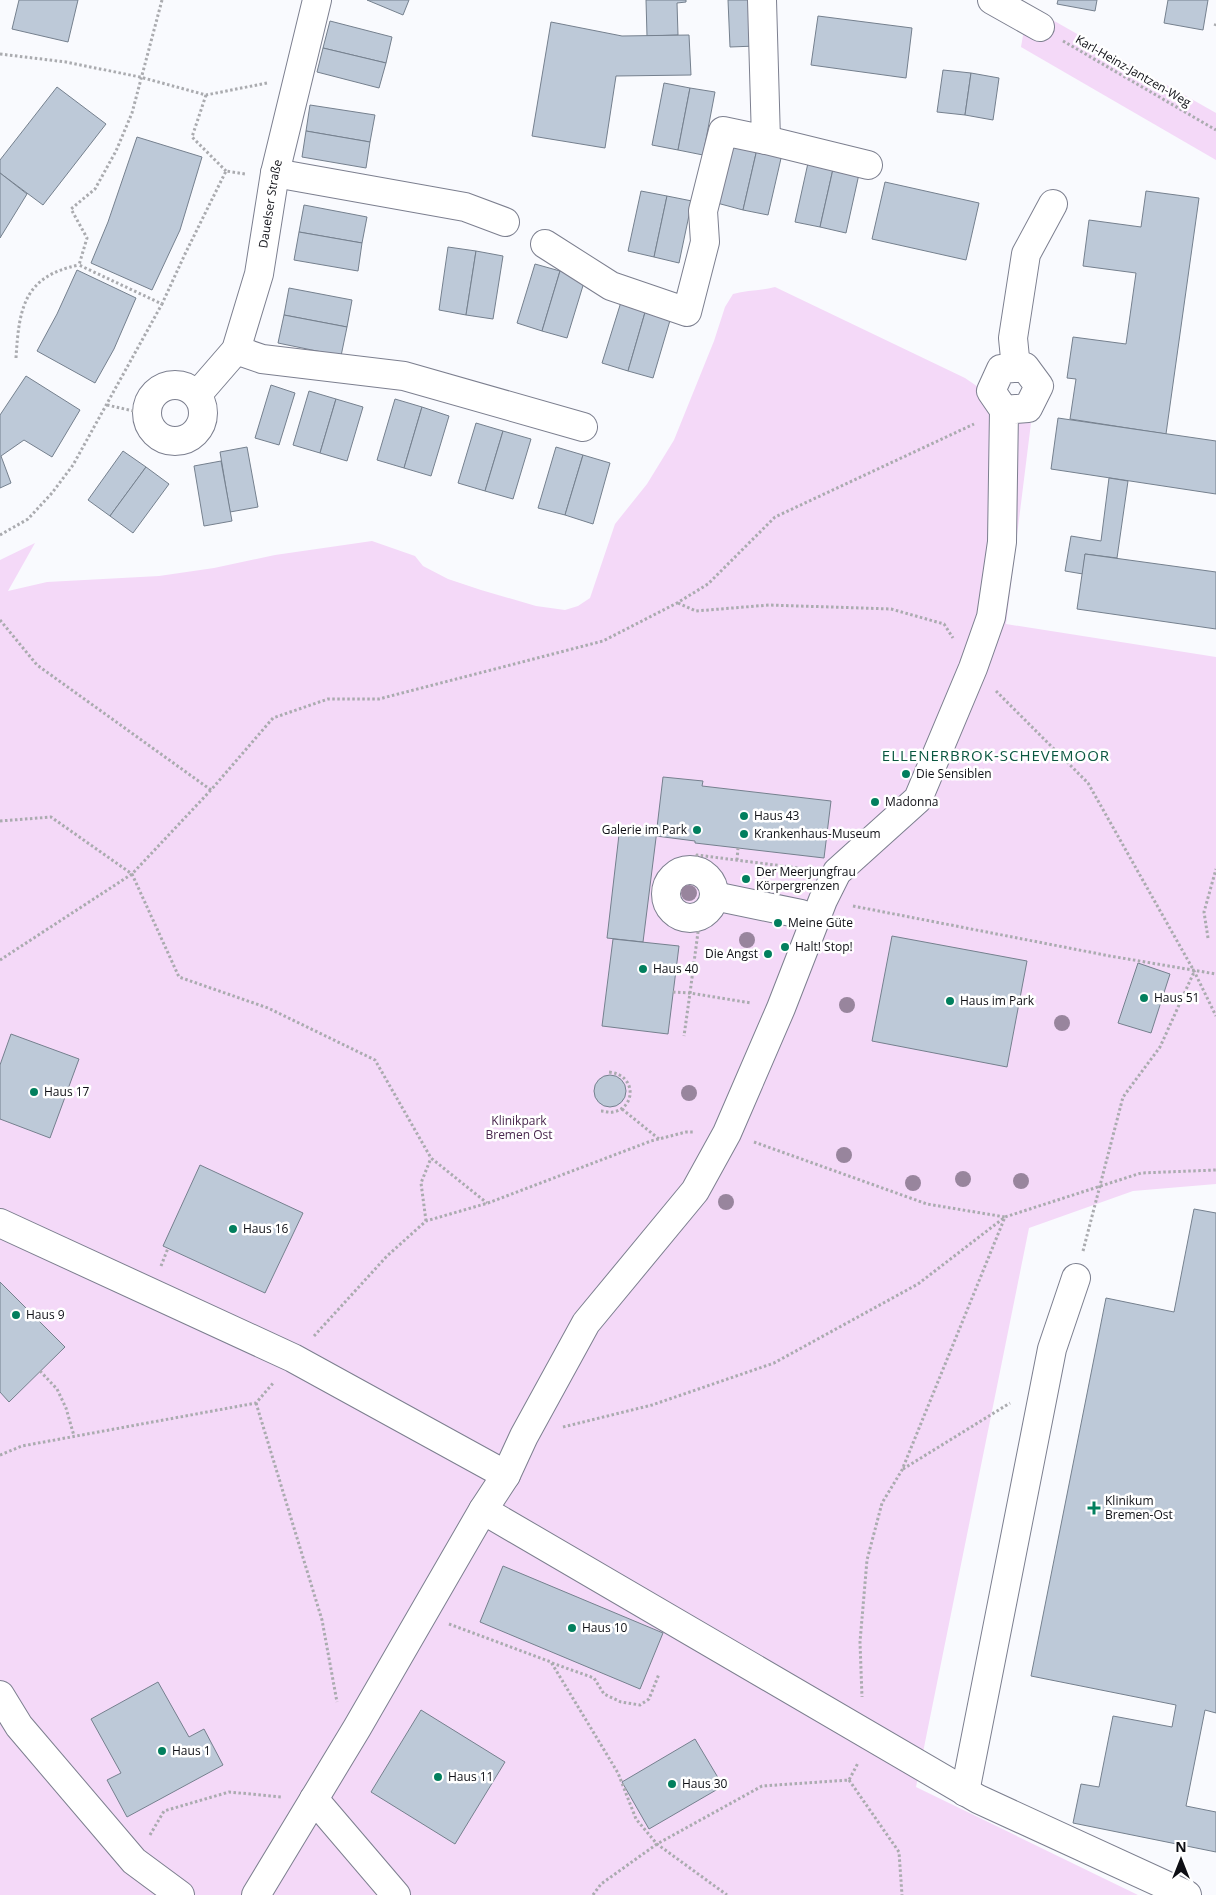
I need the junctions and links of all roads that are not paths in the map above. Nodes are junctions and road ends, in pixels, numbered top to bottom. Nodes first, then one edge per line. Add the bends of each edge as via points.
1 (317, 0) edge
2 (762, 0) edge
3 (992, 0) edge
4 (1040, 28) road end
5 (766, 140) junction
6 (868, 164) dead end
7 (275, 176) junction
8 (1053, 204) dead end
9 (504, 222) dead end
10 (544, 244) dead end
11 (236, 350) junction
12 (197, 395) junction
13 (583, 427) dead end
14 (714, 896) junction
15 (819, 910) junction
16 (0, 1223) edge
17 (1076, 1278) road end
18 (506, 1475) junction
19 (483, 1510) junction
20 (0, 1695) edge
21 (9, 1726) edge
22 (965, 1792) junction
23 (314, 1799) junction
24 (180, 1895) edge
25 (256, 1895) edge
26 (396, 1895) edge
27 (1187, 1895) edge

1 - 7 street, Dauelser Straße
2 - 5 street
3 - 4 street
5 - 6 street
5 - 10 street via 723,131 703,211 705,242 687,312 611,286
7 - 9 street via 465,208
7 - 11 street, Dauelser Straße via 259,274
8 - 15 street via 1026,254 1013,338 1016,368 1025,367 1039,386 1028,408 1004,410 1002,542 991,617 918,799 836,872
11 - 12 street, Dauelser Straße
11 - 13 street via 262,359 404,376
12 - 12 street via 176,384 165,386 148,402 149,425 167,441 191,437 203,417 203,405
14 - 14 street via 711,882 694,871 678,873 672,878 666,893 670,908 682,917 690,918 704,914 713,903
14 - 15 street via 801,914
15 - 18 street via 727,1132 695,1191 586,1323
16 - 18 street via 294,1358
17 - 22 street via 1052,1349
18 - 19 street
19 - 22 street
19 - 23 street
20 - 21 street
21 - 24 street via 134,1861
22 - 27 street
23 - 25 street
23 - 26 street

